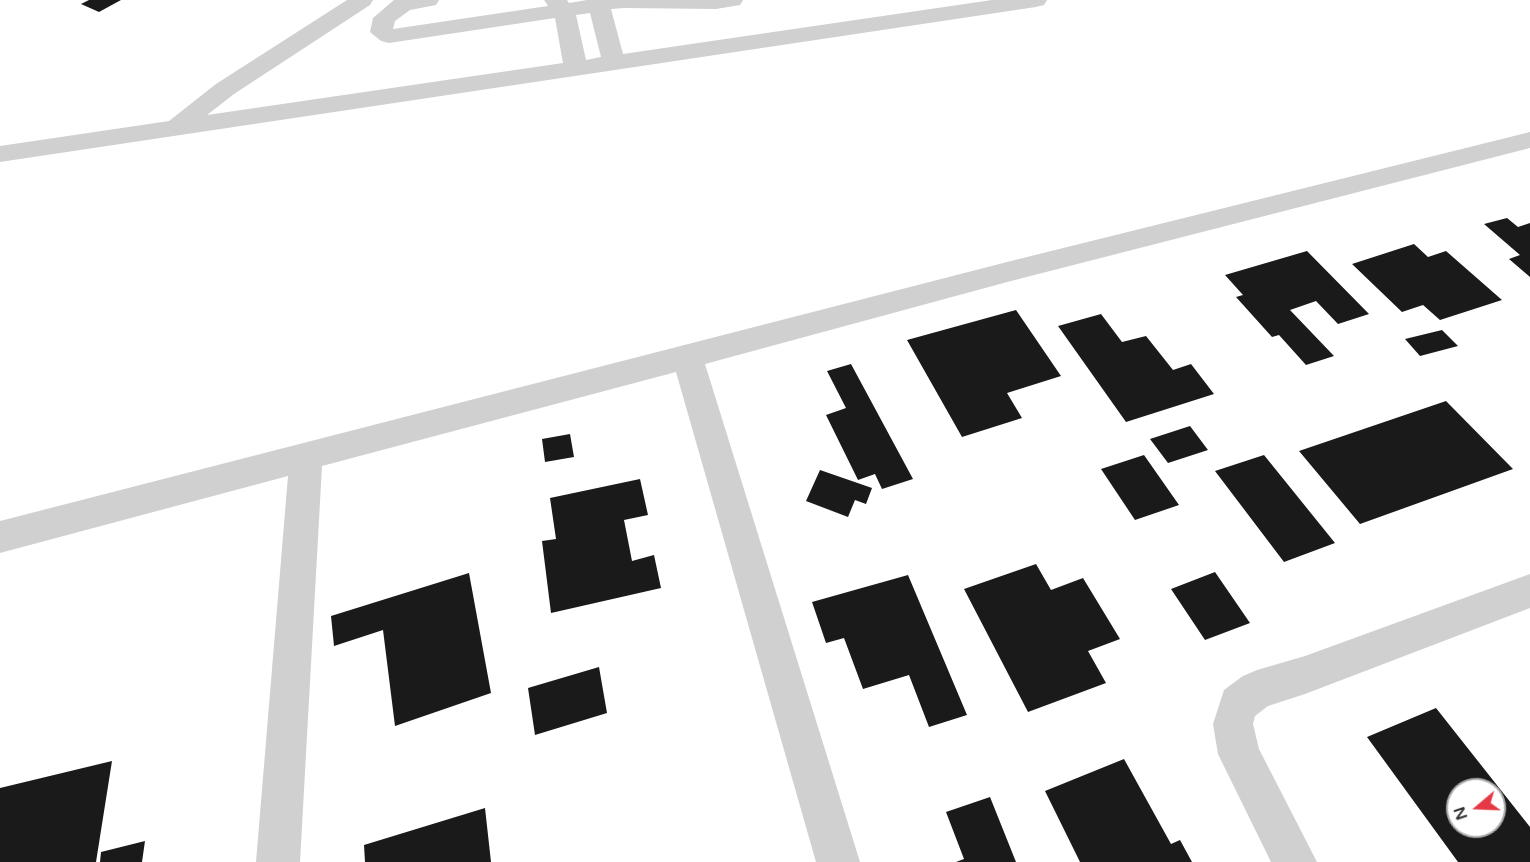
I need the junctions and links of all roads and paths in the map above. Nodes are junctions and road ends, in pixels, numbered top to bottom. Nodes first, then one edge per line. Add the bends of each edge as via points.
1 (362, 0) edge
2 (428, 0) edge
3 (732, 0) edge
4 (1036, 0) edge
5 (638, 1) edge
6 (560, 5) edge
7 (598, 5) junction
8 (614, 63) junction
9 (576, 68) junction
10 (176, 128) junction
11 (1530, 140) edge
12 (0, 154) edge
13 (687, 357) junction
14 (306, 456) junction
15 (0, 537) edge
16 (1530, 591) edge
17 (278, 862) edge
18 (838, 862) edge
19 (1295, 862) edge

1 - 10 street via 225,89
2 - 6 street via 403,4 384,18 381,32 389,36
3 - 5 street
4 - 8 street
5 - 7 street
6 - 7 street
6 - 9 street
7 - 8 street
8 - 9 street
9 - 10 street
10 - 12 street
11 - 13 street
13 - 14 street
13 - 18 street
14 - 15 street
14 - 17 street
16 - 19 street via 1257,690 1238,704 1233,724 1239,754

